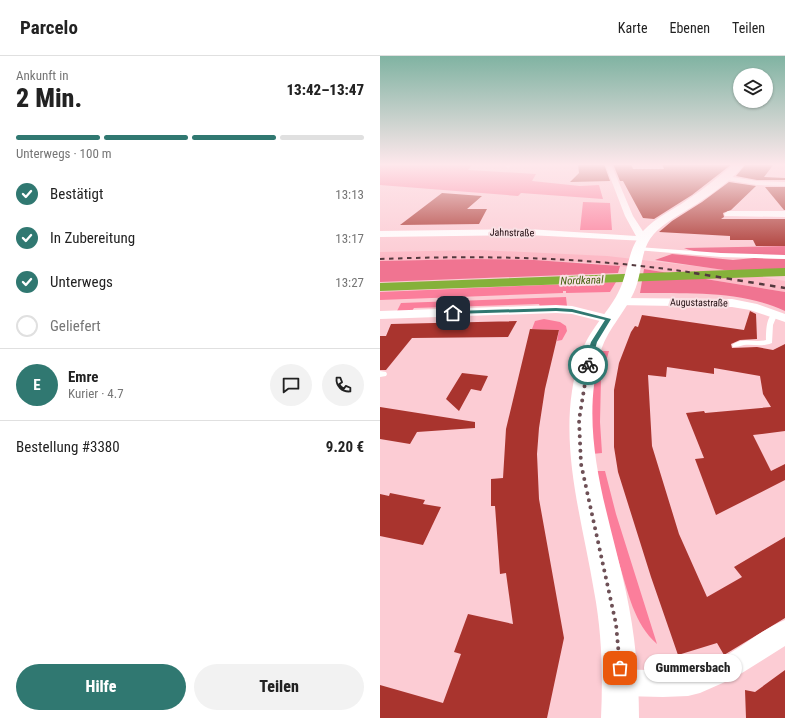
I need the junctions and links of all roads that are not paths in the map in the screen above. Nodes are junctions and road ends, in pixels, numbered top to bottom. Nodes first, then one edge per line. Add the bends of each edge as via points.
1 (620, 195) edge
2 (703, 195) edge
3 (728, 214) dead end
4 (785, 214) edge
5 (380, 234) edge
6 (641, 244) junction
7 (785, 257) edge
8 (621, 302) junction
9 (380, 315) edge
10 (780, 316) edge
11 (608, 319) junction
12 (736, 345) dead end
13 (785, 632) edge
14 (621, 683) junction
15 (620, 718) edge

1 - 6 street
2 - 6 main road via 661,223
3 - 4 street
5 - 6 street, Jahnstraße via 528,232
6 - 7 lane via 721,255
6 - 8 main road via 629,287
8 - 10 street, Augustastraße via 744,304
8 - 11 main road
9 - 11 street via 556,309 572,310
10 - 12 lane, Augustastraße via 770,325 769,341 766,343 742,342
11 - 14 main road via 589,356 581,398 581,464 616,624
13 - 14 street via 738,662 689,683
14 - 15 main road

